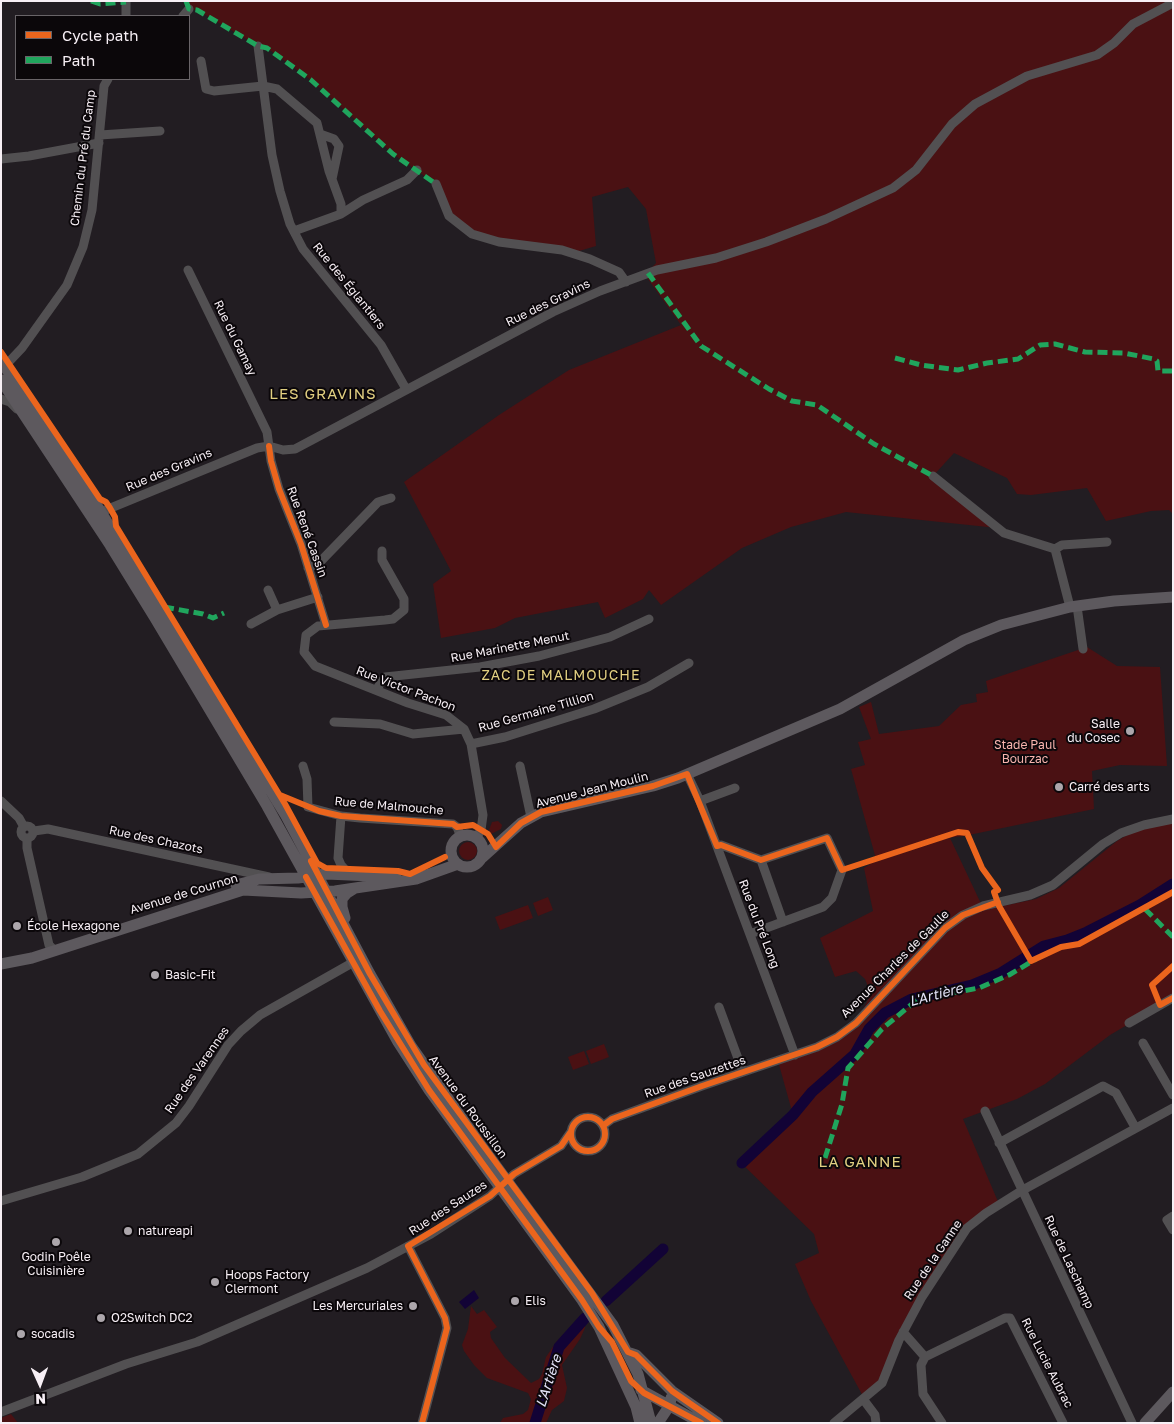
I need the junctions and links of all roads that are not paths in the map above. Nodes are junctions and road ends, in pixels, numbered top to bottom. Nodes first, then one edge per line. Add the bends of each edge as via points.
1 (126, 1) edge
2 (1173, 3) edge
3 (189, 9) dead end
4 (126, 15) edge
5 (183, 15) edge
6 (258, 46) dead end
7 (201, 61) dead end
8 (107, 80) edge
9 (263, 86) junction
10 (160, 131) dead end
11 (320, 134) junction
12 (100, 139) junction
13 (1, 159) edge
14 (417, 170) dead end
15 (332, 179) junction
16 (436, 184) dead end
17 (341, 214) junction
18 (294, 231) junction
19 (188, 270) dead end
20 (626, 282) junction
21 (3, 364) edge
22 (1, 380) edge
23 (406, 389) junction
24 (1, 399) edge
25 (25, 416) junction
26 (269, 446) junction
27 (933, 476) dead end
28 (391, 498) dead end
29 (101, 512) junction
30 (1107, 542) dead end
31 (1055, 549) junction
32 (382, 551) dead end
33 (308, 568) junction
34 (268, 590) dead end
35 (318, 597) junction
36 (1173, 597) edge
37 (1074, 607) junction
38 (277, 610) junction
39 (648, 619) dead end
40 (251, 624) dead end
41 (326, 625) junction
42 (1083, 649) dead end
43 (689, 663) dead end
44 (376, 690) junction
45 (334, 722) dead end
46 (464, 729) junction
47 (471, 744) junction
48 (302, 766) dead end
49 (520, 766) dead end
50 (687, 774) junction
51 (735, 788) dead end
52 (1, 800) edge
53 (700, 801) junction
54 (341, 816) junction
55 (532, 817) junction
56 (1173, 819) edge
57 (30, 835) junction
58 (506, 835) junction
59 (461, 837) junction
60 (478, 840) junction
61 (717, 846) junction
62 (296, 858) junction
63 (482, 858) junction
64 (455, 859) junction
65 (762, 860) junction
66 (318, 874) junction
67 (349, 874) junction
68 (306, 877) junction
69 (274, 878) junction
70 (258, 880) junction
71 (359, 886) junction
72 (326, 892) junction
73 (313, 893) junction
74 (344, 921) junction
75 (783, 922) junction
76 (750, 934) junction
77 (52, 948) junction
78 (4, 962) edge
79 (352, 963) junction
80 (1173, 998) edge
81 (382, 1006) junction
82 (719, 1007) dead end
83 (1129, 1023) dead end
84 (396, 1030) junction
85 (1143, 1043) dead end
86 (795, 1055) junction
87 (743, 1072) junction
88 (1173, 1096) edge
89 (1173, 1108) edge
90 (985, 1111) dead end
91 (604, 1125) junction
92 (1135, 1127) junction
93 (570, 1133) junction
94 (999, 1143) junction
95 (574, 1145) junction
96 (561, 1146) junction
97 (503, 1184) junction
98 (1022, 1191) junction
99 (1, 1201) edge
100 (1173, 1216) edge
101 (1173, 1230) edge
102 (408, 1246) junction
103 (599, 1327) junction
104 (903, 1332) junction
105 (628, 1352) junction
106 (924, 1357) junction
107 (669, 1388) junction
108 (644, 1393) junction
109 (1172, 1396) edge
110 (862, 1399) junction
111 (670, 1405) junction
112 (636, 1407) junction
113 (1, 1412) edge
114 (422, 1423) edge
115 (640, 1423) edge
116 (651, 1423) edge
117 (658, 1423) edge
118 (701, 1423) edge
119 (718, 1423) edge
120 (834, 1423) edge
121 (876, 1423) edge
122 (942, 1423) edge
123 (1063, 1423) edge
124 (1132, 1423) edge
125 (1145, 1423) edge

1 - 4 street
2 - 20 street, Rue des Gravins via 1133,24 1098,55 1016,81 961,114 916,170 893,188 766,242 716,258 657,270
3 - 5 street
6 - 9 street, Rue des Églantiers
7 - 9 street via 206,89
8 - 12 street, Chemin du Pré du Camp via 104,86
9 - 11 street via 277,89 287,96 317,123
9 - 18 street, Rue des Églantiers via 280,191
10 - 12 street
11 - 15 street
11 - 15 street via 334,139 339,146
12 - 13 street via 29,156
12 - 21 street, Chemin du Pré du Camp via 92,210 75,268 62,293 12,361
14 - 17 street via 407,180
15 - 17 street
16 - 20 street via 449,216 472,234 499,242 562,250 619,272
17 - 18 street
18 - 23 street, Rue des Églantiers via 303,249 381,345
19 - 26 street, Rue du Gamay via 267,432
20 - 23 street, Rue des Gravins via 553,312
21 - 29 main road, Avenue du Roussillon
22 - 25 main road, Avenue du Roussillon
23 - 26 street, Rue des Gravins via 295,449
24 - 25 street via 10,402
25 - 62 main road, Avenue du Roussillon via 155,618
26 - 29 street, Rue des Gravins via 220,462
26 - 33 street, Rue René Cassin via 279,489
27 - 31 street via 1004,533
28 - 33 street, Rue René Cassin via 378,502 319,563
29 - 66 main road, Avenue du Roussillon
30 - 31 street
31 - 37 street
32 - 41 street via 382,560 404,599 404,610 393,619
33 - 35 street, Rue René Cassin
34 - 38 street
35 - 38 street
35 - 41 street, Rue René Cassin
36 - 37 main road, Avenue Jean Moulin
37 - 42 street
37 - 50 main road, Avenue Jean Moulin via 982,632 840,709
38 - 40 street
39 - 44 street, Rue Marinette Menut via 610,637 539,656 480,667 385,677
41 - 44 street, Rue Victor Pachon via 314,628 304,640 304,652 309,662
43 - 47 street, Rue Germaine Tillion via 648,687 594,710
44 - 46 street, Rue Victor Pachon via 446,715
45 - 46 street via 380,724 413,734
46 - 47 street, Rue Victor Pachon
47 - 60 street, Rue Victor Pachon via 483,823
48 - 54 street, Rue de Malmouche via 308,778 308,807
49 - 55 street
50 - 53 street, Rue du Pré Long
50 - 55 main road, Avenue Jean Moulin via 646,788 554,808
51 - 53 street
52 - 57 street via 24,826 21,833
53 - 61 street, Rue du Pré Long
54 - 59 street, Rue de Malmouche via 453,824
54 - 67 street via 338,858
55 - 58 main road, Avenue Jean Moulin
56 - 86 street, Avenue Charles de Gaulle via 1121,833 1052,885 963,915 945,928 856,1023 824,1044
57 - 70 street, Rue des Chazots via 48,829 243,870
57 - 77 street via 27,848
58 - 60 main road, Avenue Jean Moulin via 493,841
58 - 63 main road, Avenue Jean Moulin
59 - 60 main road
59 - 64 main road via 453,844
60 - 63 main road via 483,848
61 - 65 street
61 - 76 street, Rue du Pré Long
62 - 68 main road, Avenue du Roussillon
62 - 69 main road via 291,872
63 - 64 main road via 471,867
64 - 67 main road via 410,877
64 - 71 main road via 416,879
65 - 75 street
65 - 75 street via 827,838 842,870 829,902
66 - 67 main road
66 - 68 main road, Avenue de Cournon
66 - 72 main road, Avenue du Roussillon
68 - 69 main road, Avenue de Cournon
68 - 73 main road, Avenue du Roussillon
69 - 70 main road, Avenue de Cournon
70 - 73 main road, Avenue de Cournon
70 - 77 main road, Avenue de Cournon via 228,894
71 - 72 main road
71 - 74 main road via 344,897
72 - 73 main road, Avenue de Cournon
72 - 74 main road, Avenue du Roussillon
73 - 79 main road, Avenue du Roussillon
74 - 81 main road, Avenue du Roussillon
74 - 84 main road via 393,1005
75 - 76 street
76 - 86 street, Rue du Pré Long
77 - 78 main road, Avenue de Cournon
79 - 81 main road, Avenue du Roussillon
79 - 99 street, Rue des Varennes via 260,1015 241,1030 176,1123 138,1154 82,1177
80 - 83 street
81 - 84 main road, Avenue du Roussillon
82 - 87 street
84 - 97 main road, Avenue du Roussillon
85 - 88 street
86 - 87 street, Rue des Sauzettes
87 - 91 street, Rue des Sauzettes via 621,1115
89 - 92 street, Rue de la Ganne
90 - 94 street, Rue de Laschamp
91 - 93 street via 592,1117 584,1118
91 - 95 street via 604,1138 597,1146 585,1151
92 - 94 street via 1116,1093 1103,1086
92 - 98 street, Rue de la Ganne
93 - 95 street
93 - 96 street
94 - 98 street, Rue de Laschamp
95 - 96 street
96 - 97 street
97 - 102 street, Rue des Sauzes
97 - 103 main road, Avenue du Roussillon
97 - 105 main road, Avenue du Roussillon via 592,1294
98 - 104 street, Rue de la Ganne via 986,1212 967,1228
98 - 124 street, Rue de Laschamp
100 - 101 street via 1167,1220
102 - 113 street, Rue des Sauzes via 333,1284 197,1342 126,1364
102 - 114 street via 447,1328
103 - 108 main road via 612,1342 631,1380
103 - 112 main road
104 - 106 street
104 - 110 street, Rue de la Ganne via 882,1383
105 - 107 main road via 636,1355
105 - 108 main road
106 - 122 street via 921,1365 923,1394
106 - 123 street, Rue Lucie Aubrac via 1010,1318
107 - 108 main road via 651,1388
107 - 111 main road
107 - 119 main road
108 - 111 main road
108 - 112 main road
108 - 116 main road
109 - 125 main road
110 - 120 street, Rue de la Ganne
110 - 121 street via 875,1415
111 - 117 main road
111 - 118 main road
112 - 115 main road

